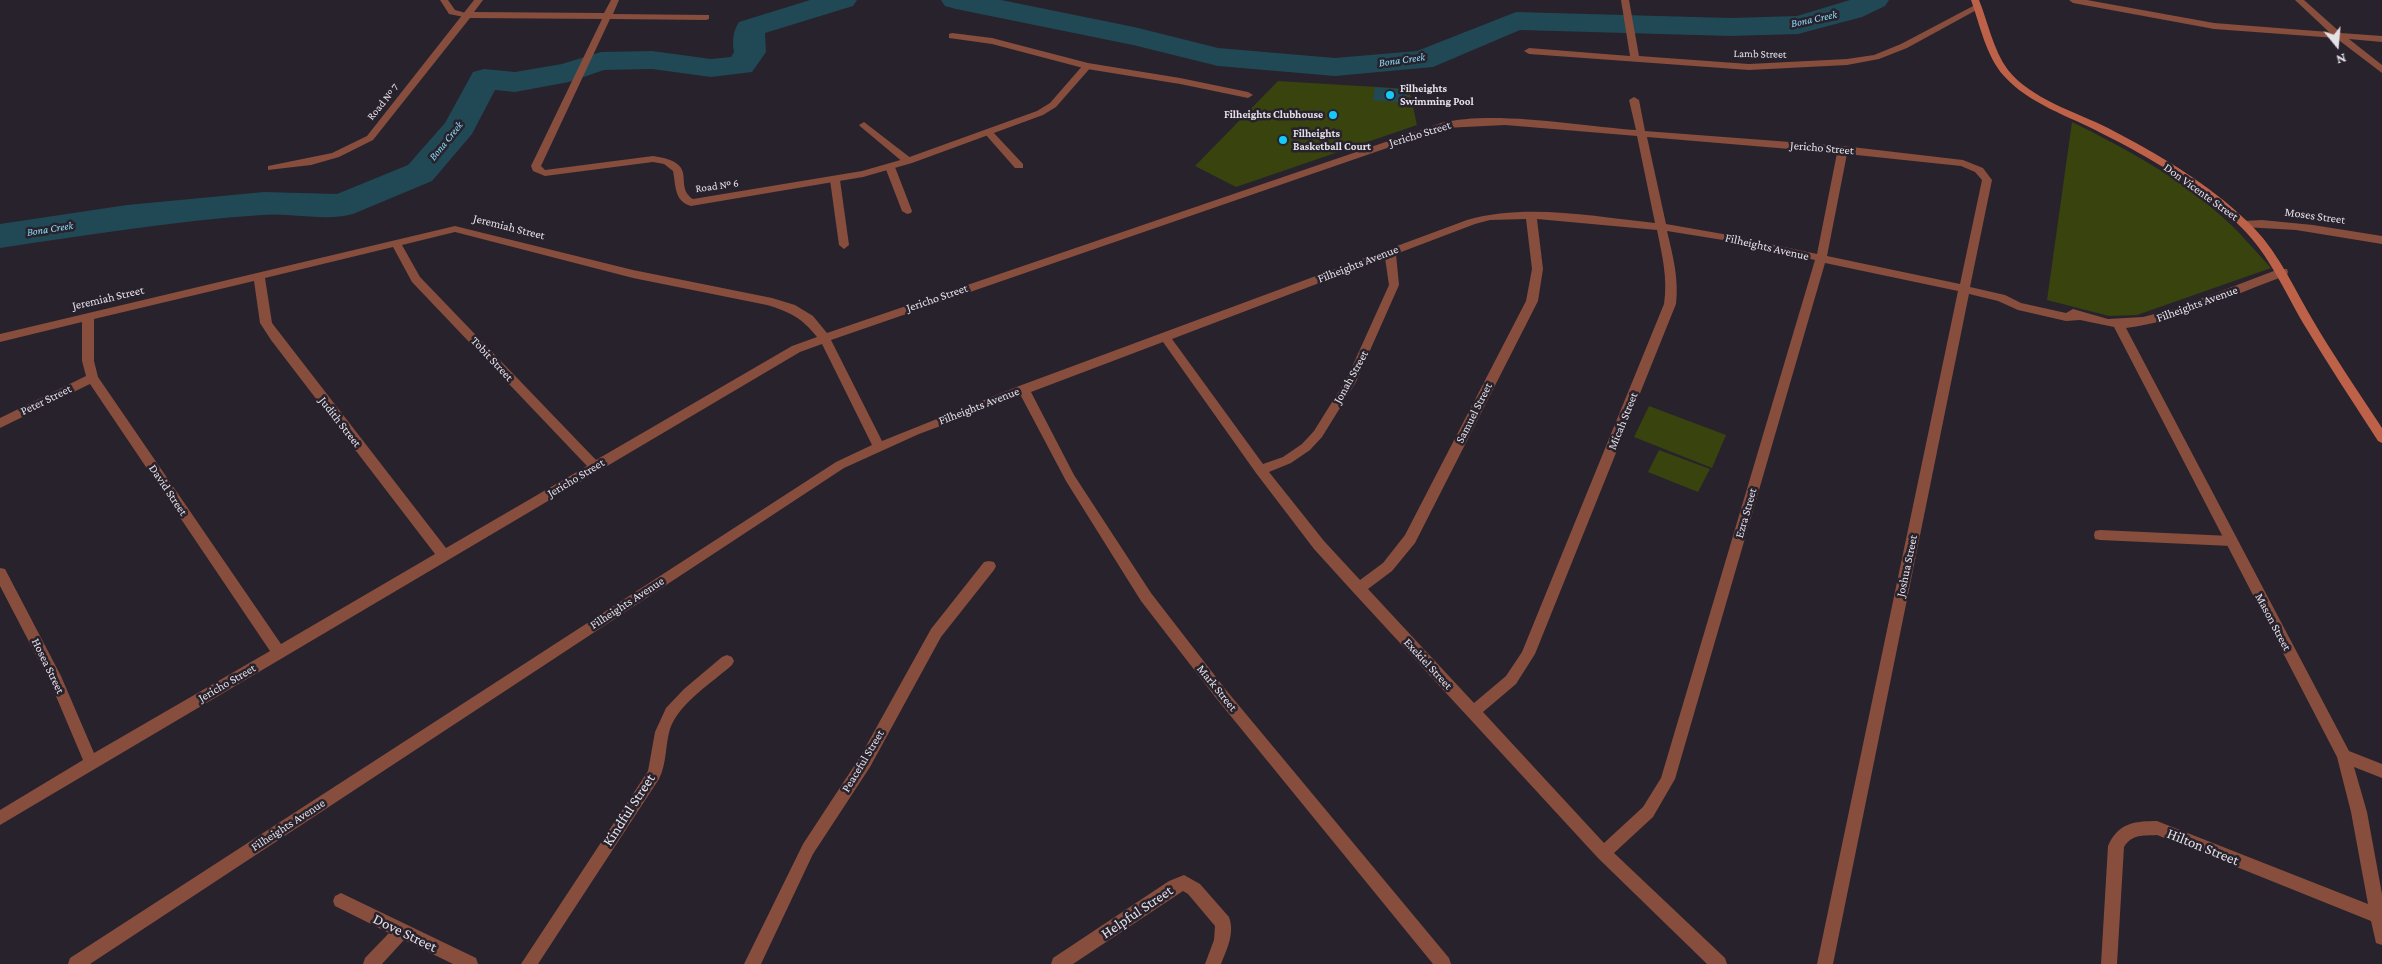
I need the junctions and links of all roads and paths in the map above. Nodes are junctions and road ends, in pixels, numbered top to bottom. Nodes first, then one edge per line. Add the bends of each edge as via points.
1 (444, 0) edge
2 (479, 0) edge
3 (615, 0) edge
4 (1624, 0) edge
5 (2073, 0) edge
6 (2299, 0) edge
7 (1976, 4) edge
8 (469, 16) junction
9 (706, 17) dead end
10 (606, 18) junction
11 (952, 36) dead end
12 (2339, 36) junction
13 (2382, 39) edge
14 (1529, 51) dead end
15 (1635, 60) junction
16 (1087, 66) junction
17 (2382, 70) edge
18 (1248, 95) dead end
19 (1634, 100) dead end
20 (864, 125) dead end
21 (989, 133) junction
22 (1640, 133) junction
23 (1843, 149) junction
24 (908, 161) junction
25 (1019, 166) dead end
26 (890, 167) junction
27 (272, 168) dead end
28 (1979, 170) joint
29 (836, 180) junction
30 (907, 211) dead end
31 (1531, 215) junction
32 (2244, 224) junction
33 (1662, 227) junction
34 (2382, 240) edge
35 (397, 245) junction
36 (844, 245) dead end
37 (1390, 252) junction
38 (1821, 259) junction
39 (2283, 272) junction
40 (260, 277) junction
41 (1964, 289) junction
42 (88, 316) junction
43 (2118, 324) junction
44 (824, 337) junction
45 (0, 338) edge
46 (1166, 338) junction
47 (92, 378) junction
48 (1023, 389) junction
49 (0, 423) edge
50 (2382, 438) edge
51 (878, 446) junction
52 (594, 467) junction
53 (1260, 470) junction
54 (2100, 534) dead end
55 (2231, 541) junction
56 (444, 556) junction
57 (989, 566) dead end
58 (0, 572) edge
59 (1358, 588) junction
60 (279, 653) junction
61 (727, 661) dead end
62 (1472, 712) junction
63 (2344, 756) junction
64 (91, 763) junction
65 (2382, 770) edge
66 (0, 818) edge
67 (1603, 853) junction
68 (341, 901) dead end
69 (2378, 916) junction
70 (401, 931) junction
71 (2382, 937) edge
72 (76, 964) edge
73 (371, 964) edge
74 (470, 964) edge
75 (529, 964) edge
76 (752, 964) edge
77 (1059, 964) edge
78 (1213, 964) edge
79 (1443, 964) edge
80 (1718, 964) edge
81 (1825, 964) edge
82 (2109, 964) edge

1 - 8 street via 452,12
2 - 8 street, Road № 7
3 - 10 street, Road № 6
4 - 15 street
5 - 12 street via 2214,26
6 - 12 street
7 - 15 street, Lamb Street via 1904,46 1876,57 1847,62 1749,67
7 - 32 street, Don Vicente Street via 2000,64 2013,80 2182,175
8 - 10 street
8 - 27 street, Road № 7 via 370,138 356,149
9 - 10 street
10 - 29 street, Road № 6 via 536,166 538,171 545,173 665,160 677,168 683,196 691,202
11 - 16 street via 992,41
12 - 13 street
12 - 17 street
14 - 15 street, Lamb Street
16 - 18 street
16 - 21 street, Road № 6 via 1053,105 1040,114
19 - 22 street, Micah Street
20 - 24 street
21 - 24 street, Road № 6
21 - 25 street
22 - 23 street, Jericho Street
22 - 33 street, Micah Street
22 - 44 street, Jericho Street via 1478,122 1444,125
23 - 28 street, Jericho Street via 1963,164
23 - 38 street, Ezra Street
24 - 26 street, Road № 6
26 - 29 street, Road № 6
26 - 30 street
28 - 41 street, Joshua Street via 1987,180
29 - 36 street
31 - 33 street, Filheights Avenue
31 - 37 street, Filheights Avenue via 1471,222
31 - 59 street, Samuel Street via 1538,266 1538,284 1532,301 1410,539 1396,561
32 - 34 street, Moses Street via 2292,225
32 - 39 street, Don Vicente Street via 2262,242
33 - 38 street, Filheights Avenue
33 - 62 street, Micah Street via 1672,282 1670,304 1528,654 1517,674 1500,693
35 - 40 street, Jeremiah Street
35 - 44 street, Jeremiah Street via 455,229 473,232 634,274 776,303 809,319
35 - 52 street, Tobit Street via 416,279
37 - 46 street, Filheights Avenue
37 - 53 street, Jonah Street via 1394,285 1352,379 1318,434 1306,447 1287,460
38 - 41 street, Filheights Avenue
38 - 67 street, Ezra Street via 1668,779 1657,802 1640,822
39 - 43 street, Filheights Avenue via 2161,318
39 - 50 street, Don Vicente Street via 2305,316
40 - 42 street, Jeremiah Street
40 - 56 street, Judith Street via 266,323 274,337
41 - 43 street, Filheights Avenue via 2001,298 2018,306
41 - 81 street, Joshua Street
42 - 45 street, Jeremiah Street
42 - 47 street, David Street via 88,361
43 - 55 street, Mason Street
44 - 51 street, Jeremiah Street
44 - 52 street, Jericho Street via 760,368
46 - 48 street, Filheights Avenue
46 - 53 street, Exekiel Street
47 - 49 street, Peter Street
47 - 60 street, David Street
48 - 51 street, Filheights Avenue
48 - 79 street, Mark Street via 1070,478 1146,597 1221,694
51 - 72 street, Filheights Avenue via 807,485
52 - 56 street, Jericho Street
53 - 59 street, Exekiel Street
54 - 55 street
55 - 63 street, Mason Street
56 - 60 street, Jericho Street
57 - 76 street, Peaceful Street via 936,633 864,762 808,849
58 - 64 street, Hosea Street via 56,680
59 - 62 street, Exekiel Street
60 - 64 street, Jericho Street
61 - 75 street, Kindful Street via 667,719 662,733 660,760 654,774
62 - 67 street, Exekiel Street
63 - 65 street
63 - 69 street, Mason Street via 2359,812
64 - 66 street, Jericho Street
67 - 80 street, Exekiel Street
68 - 70 street, Dove Street
69 - 71 street, Mason Street
69 - 82 street, Hilton Street via 2157,828 2130,829 2122,834 2116,846
70 - 73 street
70 - 74 street, Dove Street
77 - 78 street, Helpful Street via 1184,883 1194,889 1222,924 1222,940

